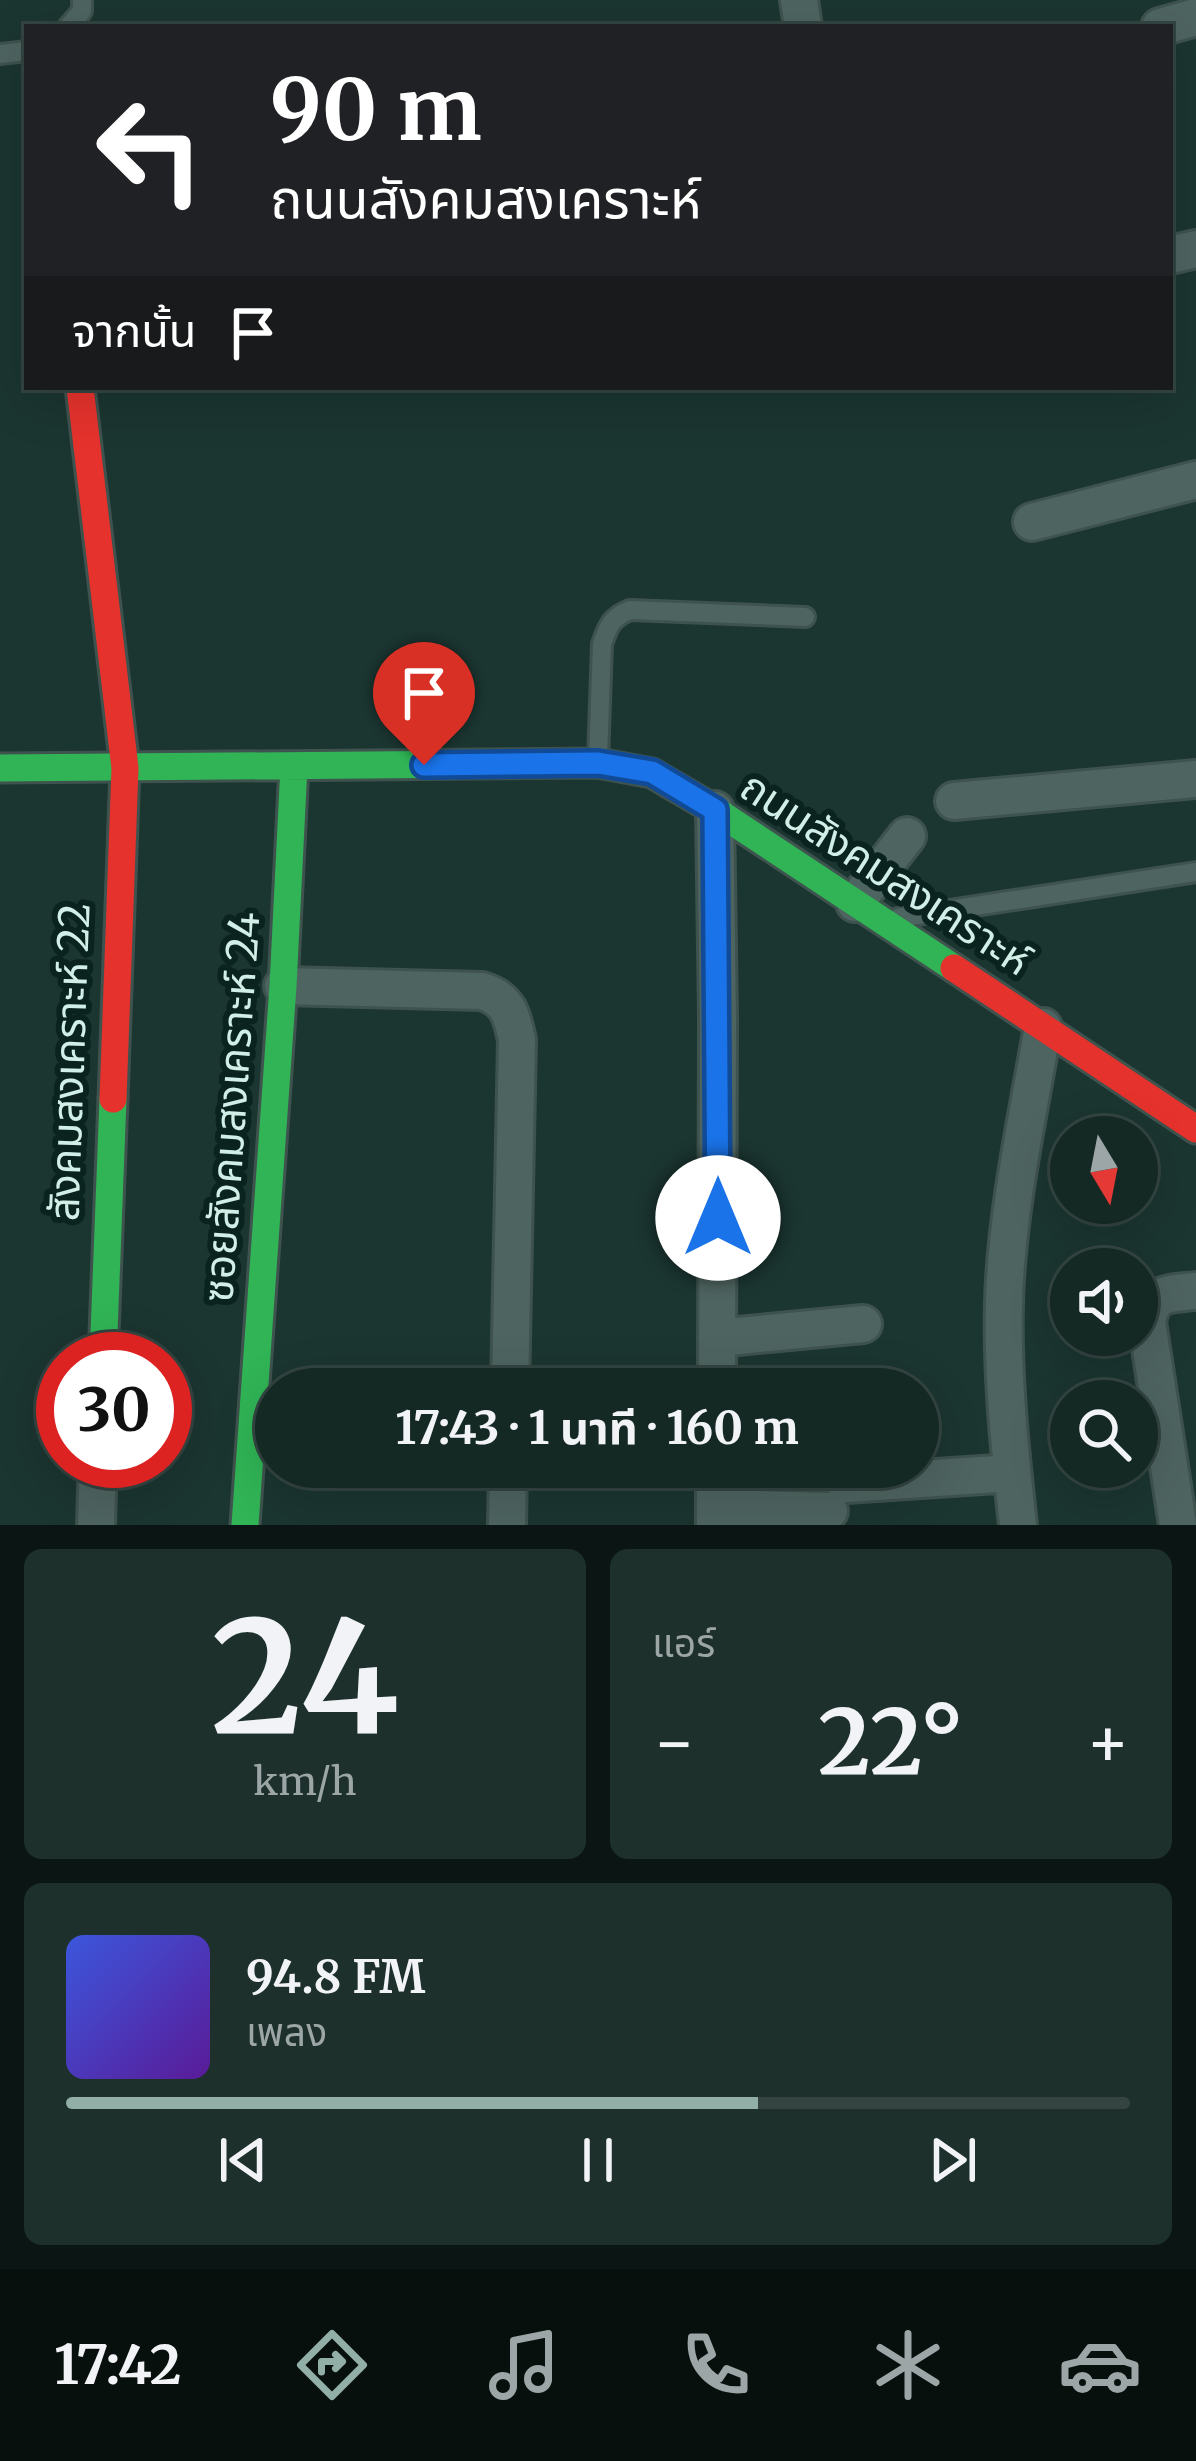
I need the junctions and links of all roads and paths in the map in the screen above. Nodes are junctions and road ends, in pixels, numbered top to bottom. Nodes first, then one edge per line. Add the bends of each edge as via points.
1 (80, 390) edge
2 (1196, 480) edge
3 (1032, 522) dead end
4 (805, 617) dead end
5 (598, 763) junction
6 (294, 766) junction
7 (0, 768) edge
8 (124, 768) junction
9 (1196, 778) edge
10 (954, 801) dead end
11 (715, 810) junction
12 (907, 836) dead end
13 (1196, 872) edge
14 (869, 912) junction
15 (283, 986) junction
16 (1042, 1027) junction
17 (1196, 1129) edge
18 (1196, 1291) edge
19 (863, 1324) dead end
20 (104, 1332) edge
21 (717, 1338) junction
22 (510, 1368) edge
23 (717, 1368) edge
24 (1012, 1473) junction
25 (97, 1488) edge
26 (507, 1488) edge
27 (715, 1517) edge
28 (95, 1525) edge
29 (245, 1525) edge
30 (506, 1525) edge
31 (1018, 1525) edge
32 (1178, 1525) edge

1 - 8 street, สังคมสงเคราะห์ 22
2 - 3 street
4 - 5 lane via 630,610 616,616 602,644
5 - 6 street, ถนนสังคมสงเคราะห์
5 - 11 street, ถนนสังคมสงเคราะห์ via 652,772
6 - 8 street, ถนนสังคมสงเคราะห์
6 - 15 street, ซอยสังคมสงเคราะห์ 24
7 - 8 street, ถนนสังคมสงเคราะห์
8 - 20 street, สังคมสงเคราะห์ 22
9 - 10 street
11 - 14 street, ถนนสังคมสงเคราะห์
11 - 21 street
12 - 14 street
13 - 14 lane
14 - 16 street, ถนนสังคมสงเคราะห์
15 - 22 street via 482,992 507,1004 517,1040
15 - 29 street, ซอยสังคมสงเคราะห์ 24
16 - 17 street, ถนนสังคมสงเคราะห์
16 - 24 street via 1004,1301
18 - 32 street via 1155,1299 1147,1322
19 - 21 street
21 - 23 street
24 - 27 street
24 - 31 street
25 - 28 street
26 - 30 street

